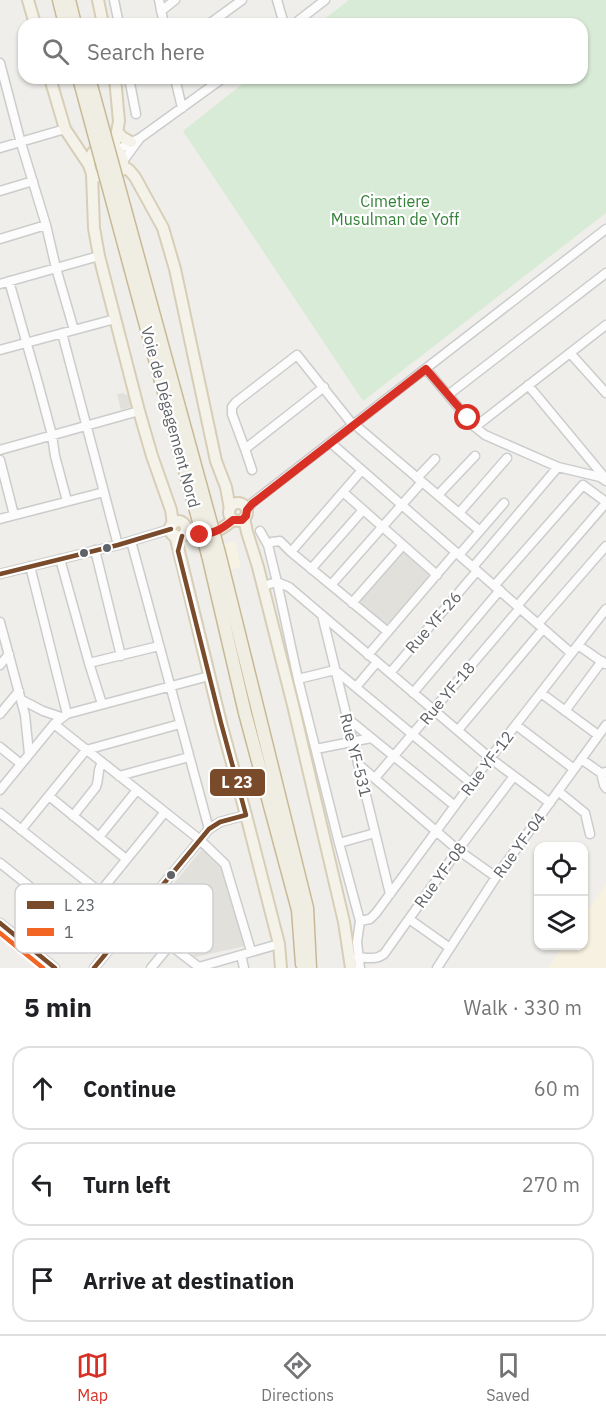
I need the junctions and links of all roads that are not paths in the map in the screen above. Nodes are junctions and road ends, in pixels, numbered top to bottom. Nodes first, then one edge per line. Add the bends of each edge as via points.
1 (28, 0) edge
2 (59, 0) edge
3 (69, 0) edge
4 (98, 0) edge
5 (114, 0) edge
6 (159, 0) edge
7 (175, 0) edge
8 (242, 0) edge
9 (277, 0) edge
10 (325, 0) edge
11 (161, 11) junction
12 (33, 18) edge
13 (64, 18) edge
14 (74, 18) edge
15 (102, 18) edge
16 (117, 18) edge
17 (163, 18) edge
18 (217, 18) edge
19 (282, 18) edge
20 (302, 18) edge
21 (0, 63) edge
22 (53, 84) edge
23 (81, 84) edge
24 (92, 84) edge
25 (116, 84) edge
26 (130, 84) edge
27 (177, 84) edge
28 (215, 84) edge
29 (182, 108) junction
30 (136, 114) dead end
31 (119, 121) junction
32 (67, 132) junction
33 (118, 132) junction
34 (136, 140) junction
35 (21, 143) junction
36 (0, 148) edge
37 (107, 148) junction
38 (122, 167) junction
39 (90, 169) junction
40 (103, 180) junction
41 (33, 181) junction
42 (0, 190) edge
43 (92, 205) junction
44 (46, 225) junction
45 (606, 229) edge
46 (0, 238) edge
47 (99, 256) junction
48 (56, 268) junction
49 (606, 273) edge
50 (4, 282) edge
51 (116, 319) junction
52 (606, 325) edge
53 (74, 330) junction
54 (62, 333) junction
55 (27, 343) junction
56 (0, 350) edge
57 (570, 353) junction
58 (426, 369) junction
59 (528, 385) junction
60 (324, 387) junction
61 (606, 393) edge
62 (448, 395) junction
63 (139, 411) junction
64 (354, 425) junction
65 (86, 426) junction
66 (475, 427) junction
67 (52, 435) junction
68 (331, 442) junction
69 (245, 449) junction
70 (0, 450) edge
71 (474, 456) dead end
72 (507, 458) dead end
73 (435, 459) dead end
74 (0, 460) edge
75 (558, 467) junction
76 (252, 470) dead end
77 (362, 470) junction
78 (420, 480) junction
79 (606, 480) edge
80 (104, 492) junction
81 (343, 492) junction
82 (438, 495) junction
83 (67, 501) junction
84 (504, 503) dead end
85 (606, 503) edge
86 (402, 505) junction
87 (363, 510) junction
88 (239, 511) junction
89 (459, 513) junction
90 (14, 515) junction
91 (0, 519) edge
92 (383, 527) junction
93 (179, 530) junction
94 (260, 531) dead end
95 (480, 531) junction
96 (131, 541) junction
97 (118, 545) junction
98 (268, 545) junction
99 (404, 545) junction
100 (606, 546) edge
101 (95, 550) junction
102 (291, 552) junction
103 (214, 554) junction
104 (457, 554) junction
105 (60, 559) junction
106 (30, 566) junction
107 (311, 569) junction
108 (475, 569) junction
109 (0, 574) edge
110 (437, 574) junction
111 (278, 582) junction
112 (331, 585) junction
113 (263, 586) junction
114 (497, 588) junction
115 (352, 603) junction
116 (518, 607) junction
117 (605, 612) edge
118 (322, 615) junction
119 (0, 622) edge
120 (541, 626) junction
121 (387, 632) junction
122 (578, 645) junction
123 (159, 646) junction
124 (571, 653) junction
125 (9, 654) junction
126 (368, 655) junction
127 (121, 656) junction
128 (377, 662) junction
129 (89, 663) junction
130 (604, 663) edge
131 (0, 665) edge
132 (335, 670) junction
133 (390, 673) junction
134 (209, 676) junction
135 (298, 679) junction
136 (170, 686) junction
137 (356, 687) junction
138 (19, 691) junction
139 (413, 693) junction
140 (541, 693) junction
141 (22, 700) junction
142 (102, 704) junction
143 (433, 710) junction
144 (565, 711) junction
145 (0, 714) edge
146 (64, 715) junction
147 (347, 718) junction
148 (54, 724) junction
149 (180, 724) junction
150 (516, 725) junction
151 (606, 725) edge
152 (458, 730) junction
153 (412, 734) junction
154 (598, 735) junction
155 (371, 738) junction
156 (353, 742) junction
157 (0, 747) edge
158 (316, 749) junction
159 (86, 750) junction
160 (29, 754) junction
161 (394, 756) junction
162 (189, 757) junction
163 (490, 758) junction
164 (581, 759) junction
165 (102, 762) junction
166 (358, 763) junction
167 (21, 764) junction
168 (574, 769) junction
169 (604, 772) edge
170 (119, 776) junction
171 (514, 776) junction
172 (375, 778) junction
173 (471, 783) junction
174 (606, 788) edge
175 (0, 790) edge
176 (137, 790) junction
177 (558, 791) junction
178 (48, 796) junction
179 (550, 803) junction
180 (455, 806) junction
181 (165, 812) junction
182 (0, 813) edge
183 (246, 815) junction
184 (73, 816) junction
185 (209, 829) junction
186 (21, 830) junction
187 (436, 831) junction
188 (375, 833) junction
189 (590, 834) dead end
190 (99, 837) junction
191 (199, 839) junction
192 (339, 843) junction
193 (458, 850) junction
194 (126, 859) junction
195 (0, 863) edge
196 (496, 877) junction
197 (26, 884) edge
198 (90, 884) edge
199 (106, 884) edge
200 (162, 884) edge
201 (390, 894) junction
202 (410, 919) junction
203 (360, 921) junction
204 (2, 928) edge
205 (15, 938) edge
206 (279, 944) junction
207 (450, 948) junction
208 (251, 951) junction
209 (35, 953) edge
210 (107, 953) edge
211 (163, 953) edge
212 (180, 953) edge
213 (241, 955) junction
214 (358, 957) junction
215 (55, 968) edge
216 (94, 968) edge
217 (151, 968) edge
218 (199, 968) edge
219 (244, 968) edge
220 (281, 968) edge
221 (302, 968) edge
222 (310, 968) edge
223 (351, 968) edge
224 (360, 968) edge
225 (437, 968) edge

1 - 12 main road
2 - 13 highway
3 - 14 highway
4 - 15 main road
5 - 16 street
6 - 11 street
7 - 11 street
8 - 18 street
9 - 19 street
10 - 20 street
11 - 17 street
21 - 35 street
22 - 32 main road
23 - 103 highway, Voie de Dégagement Nord, bridge
24 - 103 highway, Voie de Dégagement Nord, bridge
25 - 31 main road
26 - 30 street
27 - 29 street
28 - 29 street
29 - 34 street
31 - 33 main road
31 - 37 main road
32 - 35 street
32 - 37 main road
32 - 39 main road
33 - 34 main road
33 - 37 main road
34 - 37 street
34 - 38 street
35 - 36 street
35 - 41 street
37 - 38 main road via 122,157
37 - 39 main road via 90,156
38 - 40 main road via 112,179
38 - 88 main road via 135,177 163,228 216,461
39 - 40 main road
39 - 43 main road
40 - 43 main road
41 - 42 street
41 - 44 street
43 - 47 main road
44 - 46 street
44 - 48 street
45 - 58 street
47 - 48 street
47 - 51 main road
48 - 50 street
48 - 53 street
49 - 62 street
50 - 55 street
51 - 53 street
51 - 63 main road
52 - 57 street
53 - 54 street
54 - 55 street
54 - 65 street
55 - 56 street
55 - 67 street
57 - 59 street
57 - 61 street
58 - 62 street
58 - 64 street
59 - 66 street
59 - 79 street
60 - 64 street
60 - 69 street
60 - 69 street via 297,355 236,402 232,414
62 - 66 street
63 - 65 street
63 - 93 main road
64 - 68 street
64 - 78 street
65 - 67 street
65 - 80 street
66 - 75 street
67 - 70 street
67 - 83 street
68 - 77 street
68 - 88 street
69 - 76 street
71 - 82 street
72 - 89 street
73 - 78 street
74 - 90 street
75 - 79 street
75 - 108 street, Rue YF-26
77 - 81 street
77 - 86 street
78 - 82 street
78 - 86 street
80 - 83 street
80 - 97 street
81 - 87 street
81 - 102 street
82 - 89 street
83 - 90 street
84 - 95 street
85 - 114 street via 583,485
85 - 116 street, Rue YF-18
86 - 92 street
86 - 104 street
87 - 92 street
87 - 107 street
88 - 93 main road via 210,529
88 - 113 main road
89 - 95 street
90 - 91 street
92 - 99 street
92 - 112 street
93 - 96 street
93 - 134 main road via 178,551
94 - 98 street
95 - 104 street
96 - 97 street
96 - 123 street
97 - 101 street
98 - 102 street via 280,541
98 - 111 street
99 - 110 street
99 - 115 street
100 - 120 street
101 - 105 street
101 - 127 street
102 - 107 street
103 - 221 highway, Voie de Dégagement Nord via 245,713 298,910
103 - 222 highway, Voie de Dégagement Nord via 307,908
104 - 108 street
104 - 110 street
105 - 106 street
105 - 129 street
106 - 109 street
106 - 146 street
107 - 112 street
108 - 114 street
108 - 133 street, Rue YF-26
110 - 121 street
111 - 113 street
111 - 118 street
111 - 135 street
112 - 115 street
113 - 223 main road via 344,922
114 - 116 street
114 - 139 street
115 - 121 street
116 - 120 street
116 - 143 street, Rue YF-18
117 - 122 street, Rue YF-12
118 - 126 street
118 - 132 street, Rue YF-531
119 - 125 street
120 - 124 street
120 - 152 street
121 - 126 street
122 - 124 street, Rue YF-12
122 - 130 street
123 - 127 street
123 - 136 street
124 - 140 street, Rue YF-12
125 - 131 street
125 - 138 street
126 - 128 street
127 - 129 street
128 - 133 street
128 - 137 street
129 - 142 street
130 - 144 street
132 - 135 street
132 - 137 street
132 - 147 street, Rue YF-531
133 - 139 street
134 - 136 street
134 - 183 main road
135 - 158 street
136 - 142 street
136 - 149 street
137 - 153 street
138 - 141 street
138 - 145 street
139 - 143 street
140 - 144 street
140 - 150 street, Rue YF-12
141 - 146 street via 43,711
141 - 160 street
142 - 146 street
143 - 152 street
143 - 153 street, Rue YF-18
144 - 154 street
146 - 148 street
147 - 155 street
147 - 156 street, Rue YF-531
148 - 159 street
148 - 160 street
149 - 159 street
149 - 162 street
150 - 163 street, Rue YF-12
150 - 168 street
151 - 154 street, Rue YF-04
152 - 163 street
153 - 161 street, Rue YF-18
153 - 173 street
154 - 164 street, Rue YF-04
155 - 156 street
155 - 161 street
156 - 158 street
156 - 166 street, Rue YF-531
157 - 167 street
158 - 192 street
159 - 165 street
159 - 178 street
160 - 167 street
161 - 172 street, Rue YF-18
161 - 180 street
162 - 170 street
162 - 185 street
163 - 171 street
163 - 173 street, Rue YF-12
164 - 168 street, Rue YF-04
164 - 169 street
165 - 170 street
165 - 184 street via 98,784
166 - 172 street
166 - 188 street, Rue YF-531
167 - 175 street
168 - 177 street, Rue YF-04
169 - 174 street
170 - 176 street
171 - 179 street
171 - 193 street, Rue YF-08
172 - 187 street
173 - 180 street, Rue YF-12
176 - 181 street
176 - 190 street
177 - 179 street, Rue YF-04
177 - 189 street via 585,813
178 - 184 street
178 - 186 street
179 - 196 street, Rue YF-04
180 - 187 street, Rue YF-12
181 - 191 street
181 - 194 street
182 - 186 street
183 - 185 street
183 - 206 main road
184 - 190 street
185 - 191 street
186 - 198 street
187 - 193 street
187 - 201 street, Rue YF-12
188 - 192 street
188 - 201 street, Rue YF-531
190 - 194 street
191 - 200 street
191 - 208 street via 225,864
192 - 203 street
193 - 196 street
193 - 202 street, Rue YF-08
194 - 199 street
195 - 197 street
196 - 207 street, Rue YF-04
201 - 203 street, Rue YF-12 via 370,919
202 - 207 street
202 - 214 street, Rue YF-08 via 384,954 371,959
203 - 214 street
204 - 205 street
206 - 208 street
206 - 220 main road
207 - 225 street, Rue YF-04
208 - 213 street
209 - 215 street
210 - 216 street
211 - 217 street
212 - 218 street
213 - 218 street
213 - 219 street
214 - 224 street

